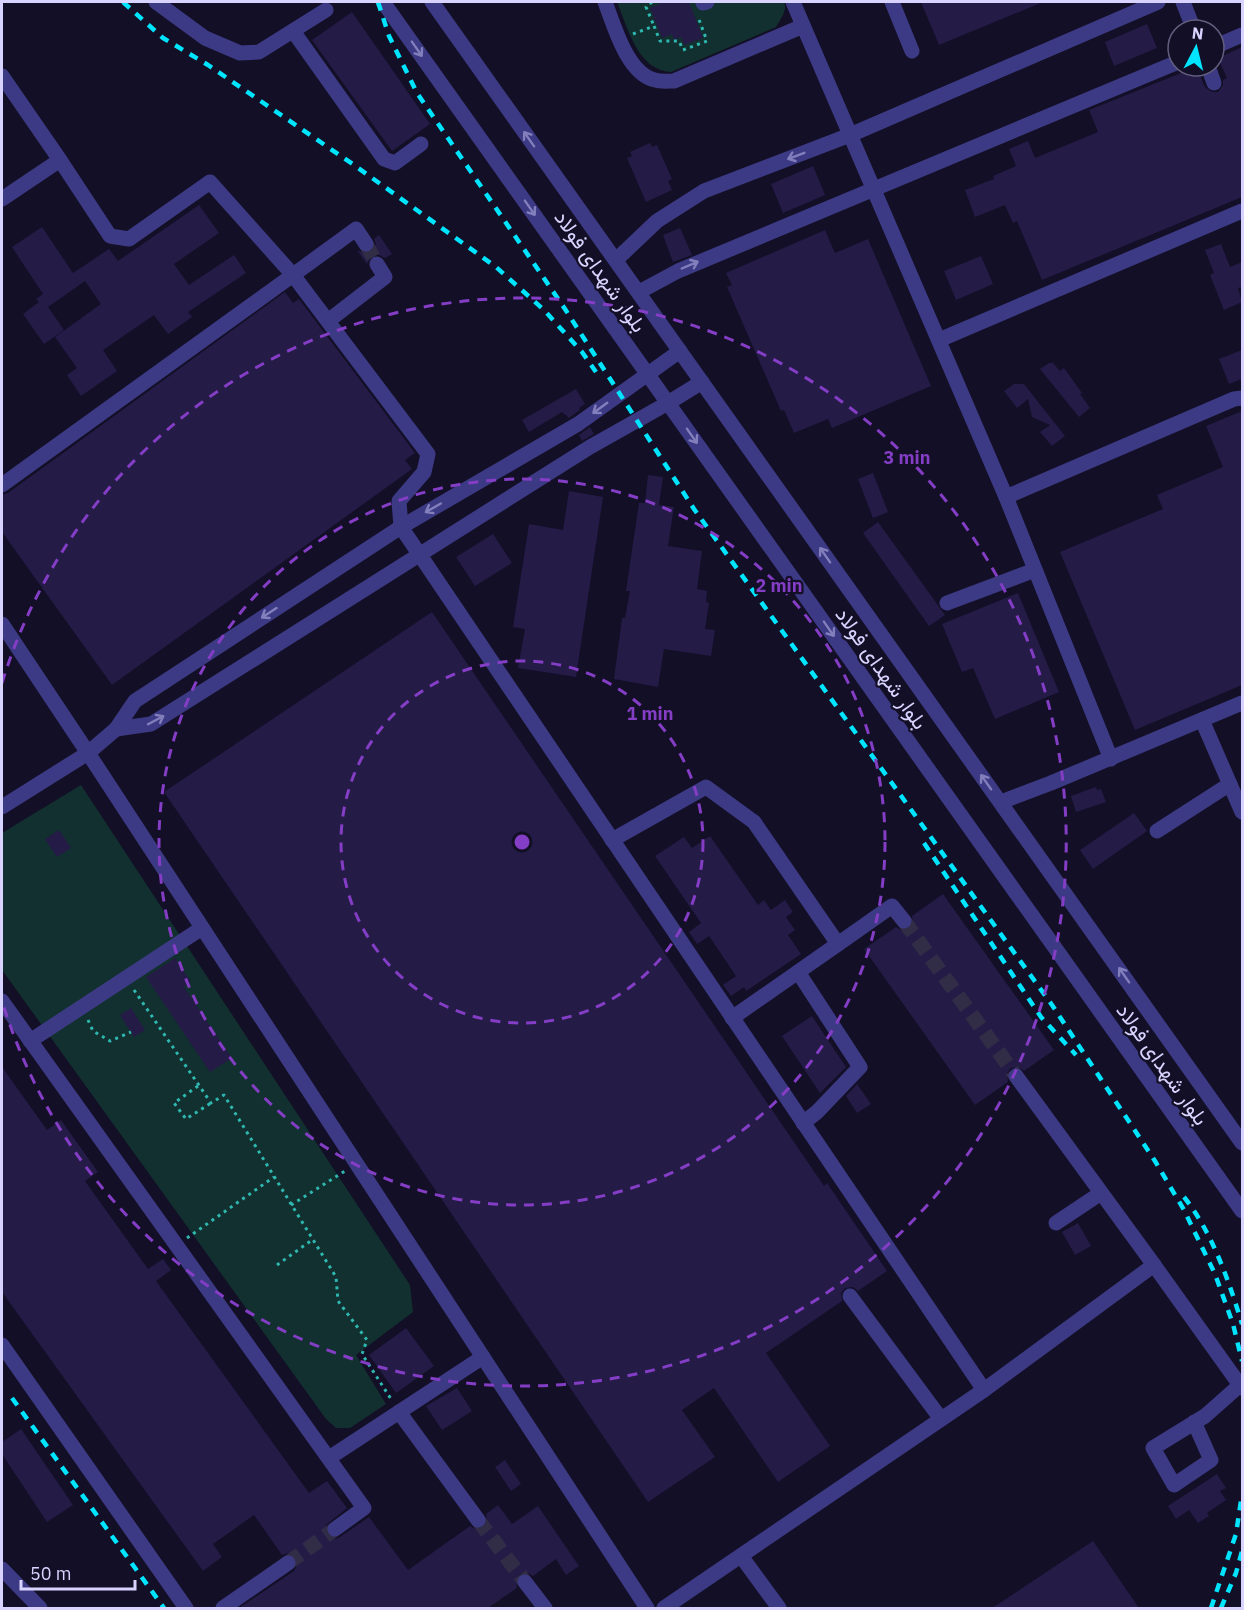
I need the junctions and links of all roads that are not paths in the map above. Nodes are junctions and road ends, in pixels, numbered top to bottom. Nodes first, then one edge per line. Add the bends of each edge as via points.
1 (156, 2) edge
2 (383, 2) edge
3 (432, 2) edge
4 (605, 2) edge
5 (793, 2) edge
6 (892, 2) edge
7 (1158, 2) edge
8 (1183, 2) edge
9 (326, 10) dead end
10 (1189, 18) edge
11 (803, 26) junction
12 (292, 31) junction
13 (1242, 35) edge
14 (1226, 42) edge
15 (912, 51) dead end
16 (1166, 67) edge
17 (2, 76) edge
18 (1212, 78) edge
19 (1214, 83) dead end
20 (850, 135) junction
21 (421, 144) dead end
22 (60, 160) junction
23 (874, 189) junction
24 (2, 199) edge
25 (1242, 211) edge
26 (366, 244) tunnel mouth
27 (616, 260) junction
28 (377, 264) tunnel mouth
29 (293, 275) junction
30 (639, 292) junction
31 (328, 321) junction
32 (939, 340) junction
33 (680, 351) junction
34 (648, 374) junction
35 (702, 382) junction
36 (1242, 398) edge
37 (668, 403) junction
38 (2, 485) edge
39 (1006, 497) junction
40 (401, 527) junction
41 (420, 555) junction
42 (1035, 570) junction
43 (947, 603) dead end
44 (2, 624) edge
45 (1242, 703) edge
46 (1202, 720) junction
47 (116, 729) junction
48 (88, 753) junction
49 (1111, 759) junction
50 (1230, 784) junction
51 (1001, 802) junction
52 (2, 807) edge
53 (1242, 812) edge
54 (1157, 831) dead end
55 (612, 840) junction
56 (904, 921) tunnel mouth
57 (202, 928) junction
58 (838, 944) junction
59 (798, 972) junction
60 (2, 1001) edge
61 (732, 1018) junction
62 (30, 1041) junction
63 (1016, 1076) tunnel mouth
64 (803, 1123) junction
65 (1242, 1143) edge
66 (1101, 1193) junction
67 (1242, 1211) edge
68 (1056, 1223) dead end
69 (1154, 1265) junction
70 (850, 1296) dead end
71 (2, 1344) edge
72 (483, 1357) junction
73 (1241, 1387) edge
74 (984, 1390) junction
75 (399, 1412) junction
76 (941, 1419) junction
77 (1194, 1422) dead end
78 (329, 1458) junction
79 (478, 1520) tunnel mouth
80 (335, 1528) tunnel mouth
81 (741, 1556) junction
82 (288, 1563) tunnel mouth
83 (2, 1569) edge
84 (525, 1582) tunnel mouth
85 (40, 1608) edge
86 (186, 1608) edge
87 (223, 1608) edge
88 (545, 1608) edge
89 (646, 1608) edge
90 (664, 1608) edge
91 (779, 1608) edge

1 - 12 street via 206,38 240,53 259,52
2 -> 34 street, بلوار شهدای فولاد
27 -> 3 street, بلوار شهدای فولاد
4 - 11 street via 626,54 639,72 654,80 674,81
5 - 11 street
6 - 15 street
7 - 20 street
8 - 10 street
9 - 12 street
11 - 20 street
12 - 21 street via 384,159 395,164
13 - 14 street
16 - 23 street
17 - 22 street
18 - 19 street
20 - 23 street
20 -> 27 street via 704,191 657,221
22 - 24 street
22 - 29 street via 110,236 129,239 210,182
30 -> 23 street via 678,271
23 - 32 street
25 - 32 street
26 - 29 street via 356,229
27 - 30 street, بلوار شهدای فولاد
28 - 31 street via 385,277
29 - 31 street
29 - 38 street
30 - 33 street, بلوار شهدای فولاد
31 - 40 street via 428,454 424,472 399,501
32 - 39 street
33 - 34 street
33 - 35 street, بلوار شهدای فولاد
34 - 37 street, بلوار شهدای فولاد
34 -> 40 street via 578,424
35 - 37 street
51 -> 35 street, بلوار شهدای فولاد
36 - 39 street
37 - 41 street via 590,447
37 -> 67 street, بلوار شهدای فولاد
39 - 42 street
40 - 41 street
40 -> 47 street via 135,701
47 -> 41 street via 151,724
41 - 55 street
42 - 43 street
42 - 49 street
44 - 48 street
45 - 46 street
46 - 49 street
46 - 50 street
47 - 48 street
48 - 52 street
48 - 57 street
49 - 51 street
50 - 53 street
50 - 54 street
65 -> 51 street, بلوار شهدای فولاد
55 - 58 street via 706,787 754,822
55 - 61 street
56 - 58 street via 892,906
57 - 62 street
57 - 72 street
58 - 59 street
59 - 61 street
59 - 64 street via 860,1067
60 - 62 street
61 - 64 street
62 - 78 street
63 - 66 street
64 - 74 street
66 - 68 street
66 - 69 street
69 - 73 street
69 - 74 street
70 - 76 street
71 - 86 street
72 - 75 street
72 - 89 street
73 - 77 street
74 - 76 street
75 - 78 street
75 - 79 street
76 - 81 street
78 - 80 street via 364,1508
81 - 90 street
81 - 91 street
82 - 87 street
83 - 85 street
84 - 88 street

